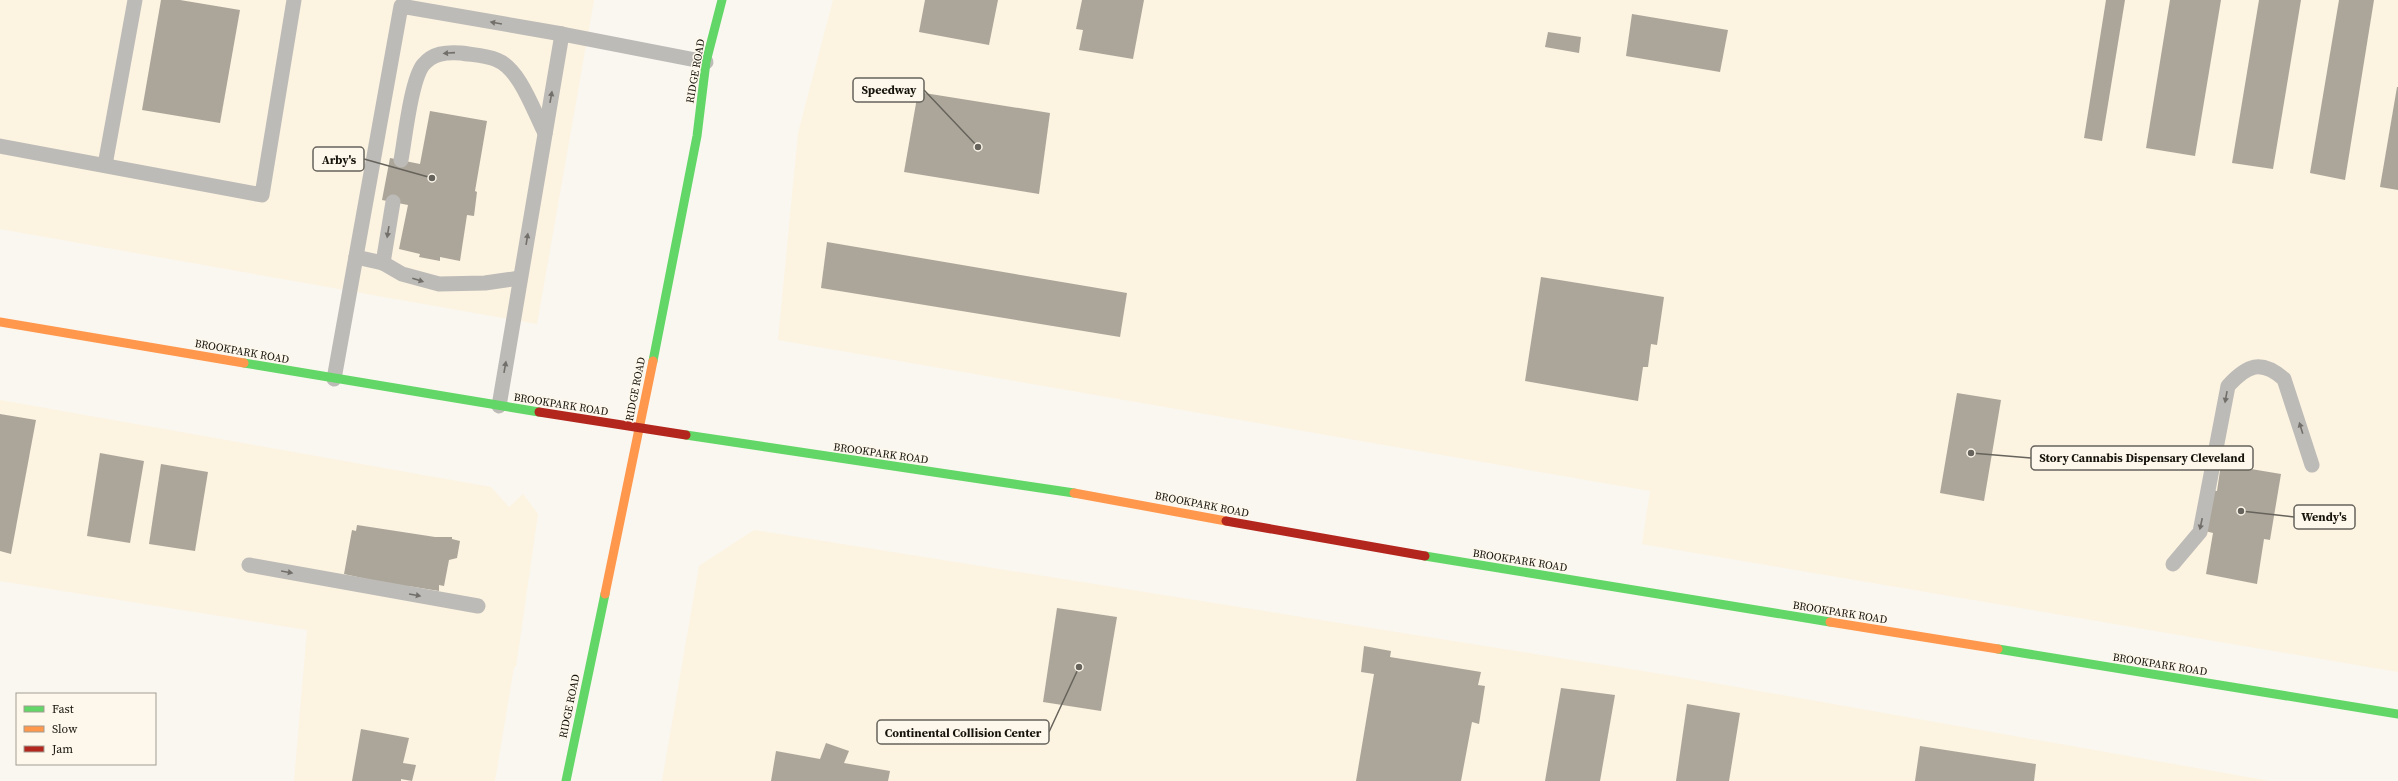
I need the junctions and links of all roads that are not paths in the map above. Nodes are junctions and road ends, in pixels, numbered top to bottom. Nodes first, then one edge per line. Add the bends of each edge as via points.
1 (135, 0) edge
2 (294, 0) edge
3 (722, 0) edge
4 (401, 3) edge
5 (562, 34) junction
6 (706, 62) junction
7 (545, 133) junction
8 (0, 146) edge
9 (401, 160) dead end
10 (105, 165) junction
11 (393, 202) dead end
12 (356, 257) junction
13 (383, 263) junction
14 (520, 278) junction
15 (0, 322) edge
16 (334, 379) junction
17 (499, 406) junction
18 (639, 428) junction
19 (2312, 465) dead end
20 (2173, 564) dead end
21 (249, 565) dead end
22 (478, 606) dead end
23 (2398, 714) edge
24 (566, 781) edge

1 - 10 lane
2 - 10 lane via 262,195
3 - 6 main road, RIDGE ROAD
5 -> 4 lane
4 - 12 lane
5 - 6 lane
7 -> 5 lane
6 - 18 main road, RIDGE ROAD via 697,136
7 -> 9 lane via 522,87 510,69 498,60 452,52 433,55 422,66 416,81
14 -> 7 lane
8 - 10 lane
11 -> 13 lane
12 - 13 lane
12 - 16 lane
13 -> 14 lane via 402,274 438,284 485,283
17 -> 14 lane
15 - 16 main road, BROOKPARK ROAD
16 - 17 main road, BROOKPARK ROAD
17 - 18 main road, BROOKPARK ROAD
18 - 23 main road, BROOKPARK ROAD via 1087,496 1343,543
18 - 24 main road, RIDGE ROAD
19 -> 20 lane via 2284,379 2274,370 2263,367 2251,366 2241,372 2228,386 2200,532
21 -> 22 lane

